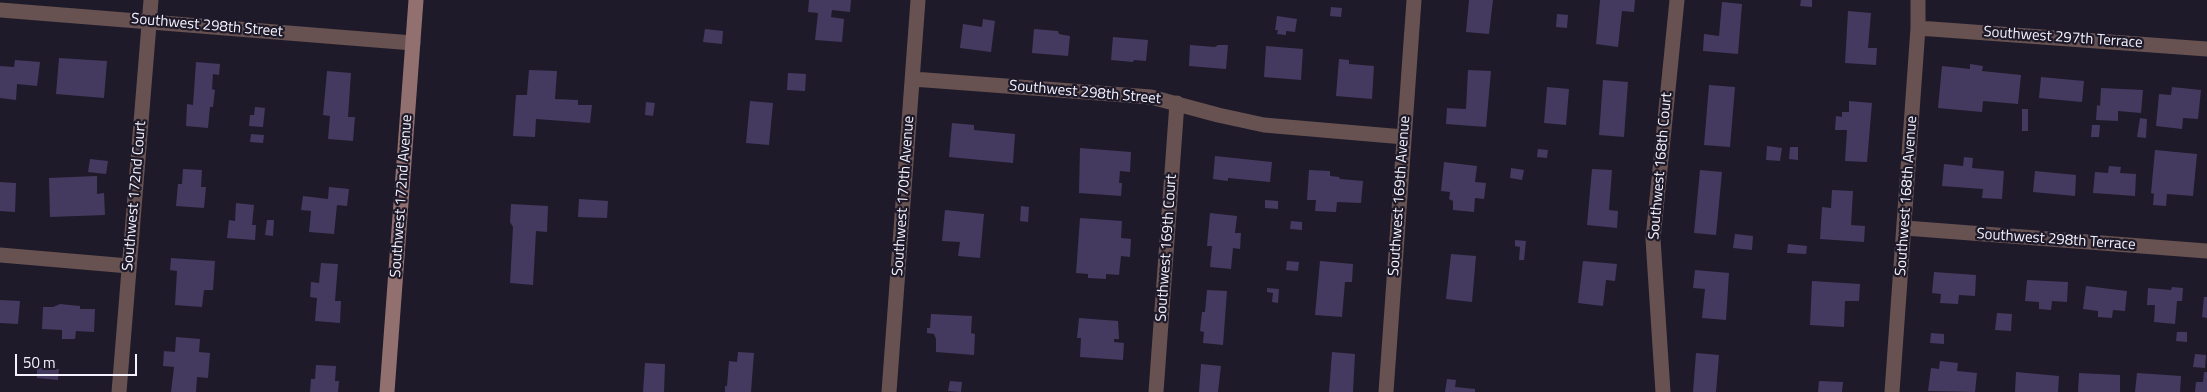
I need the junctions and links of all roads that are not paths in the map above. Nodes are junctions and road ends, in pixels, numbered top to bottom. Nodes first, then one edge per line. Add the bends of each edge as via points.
1 (151, 0) edge
2 (416, 0) edge
3 (918, 0) edge
4 (1414, 0) edge
5 (1676, 0) edge
6 (1918, 0) edge
7 (0, 10) edge
8 (149, 21) junction
9 (1918, 28) junction
10 (413, 43) junction
11 (2207, 49) edge
12 (913, 79) junction
13 (1178, 104) junction
14 (1404, 137) junction
15 (1905, 228) junction
16 (2207, 252) edge
17 (0, 255) edge
18 (129, 266) junction
19 (119, 392) edge
20 (387, 392) edge
21 (889, 392) edge
22 (1156, 392) edge
23 (1386, 392) edge
24 (1663, 392) edge
25 (1892, 392) edge

1 - 8 street, Southwest 172nd Court
2 - 10 street, Southwest 172nd Avenue
3 - 12 street, Southwest 170th Avenue
4 - 14 street, Southwest 169th Avenue
5 - 24 street, Southwest 168th Court via 1652,239
6 - 9 street, Southwest 168th Avenue
7 - 8 street, Southwest 298th Street
8 - 10 street, Southwest 298th Street
8 - 18 street, Southwest 172nd Court
9 - 11 street, Southwest 297th Terrace
9 - 15 street, Southwest 168th Avenue
10 - 20 street, Southwest 172nd Avenue
12 - 13 street, Southwest 298th Street via 1151,97
12 - 21 street, Southwest 170th Avenue
13 - 14 street, Southwest 298th Street via 1264,125
13 - 22 street, Southwest 169th Court
14 - 23 street, Southwest 169th Avenue
15 - 16 street, Southwest 298th Terrace
15 - 25 street, Southwest 168th Avenue
17 - 18 street
18 - 19 street, Southwest 172nd Court

